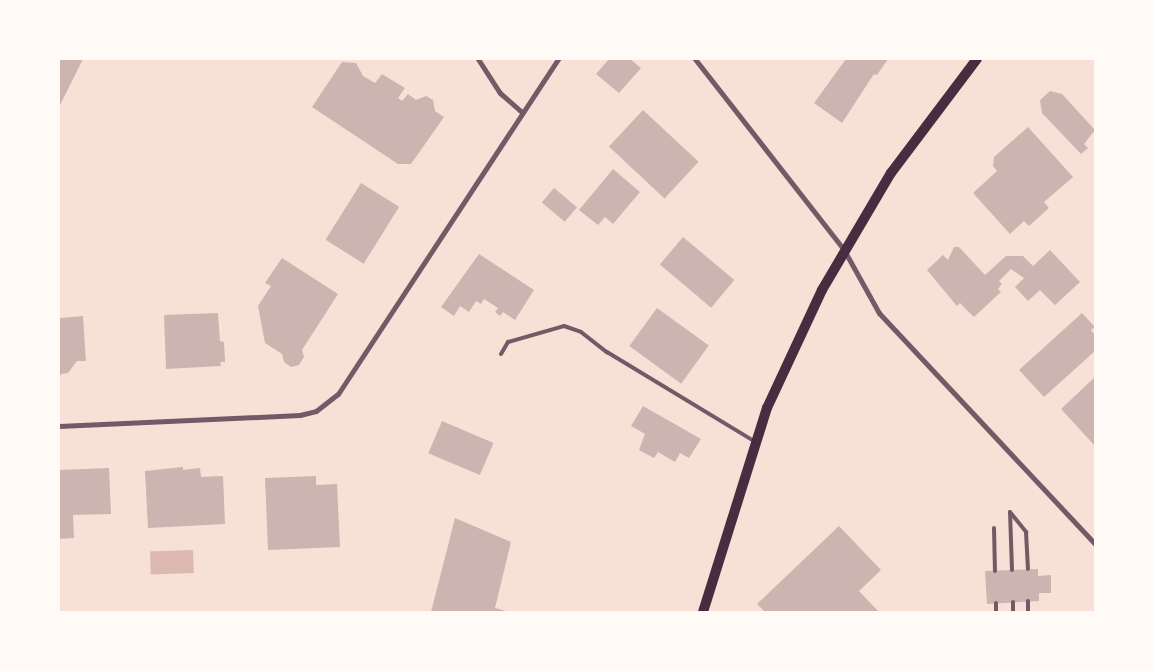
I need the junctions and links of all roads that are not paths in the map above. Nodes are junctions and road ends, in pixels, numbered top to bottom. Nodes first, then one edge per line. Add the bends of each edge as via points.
1 (478, 59) edge
2 (558, 59) edge
3 (695, 59) edge
4 (977, 59) edge
5 (522, 112) junction
6 (844, 250) junction
7 (501, 354) dead end
8 (59, 426) edge
9 (756, 442) junction
10 (994, 528) dead end
11 (1095, 544) edge
12 (1028, 569) dead end
13 (1012, 570) dead end
14 (995, 571) dead end
15 (1028, 601) dead end
16 (1013, 602) dead end
17 (996, 603) dead end
18 (704, 612) edge
19 (996, 612) edge
20 (1013, 612) edge
21 (1028, 612) edge

1 - 5 street via 500,93
2 - 5 street
3 - 6 street
4 - 6 main road via 891,173
5 - 8 street via 338,394 316,410 300,415
6 - 9 main road via 767,408
6 - 11 street via 879,313
7 - 9 lane via 508,342 564,326 581,332 607,352
9 - 18 main road
10 - 14 lane
12 - 13 lane via 1026,532 1010,512
15 - 21 lane
16 - 20 lane
17 - 19 lane

